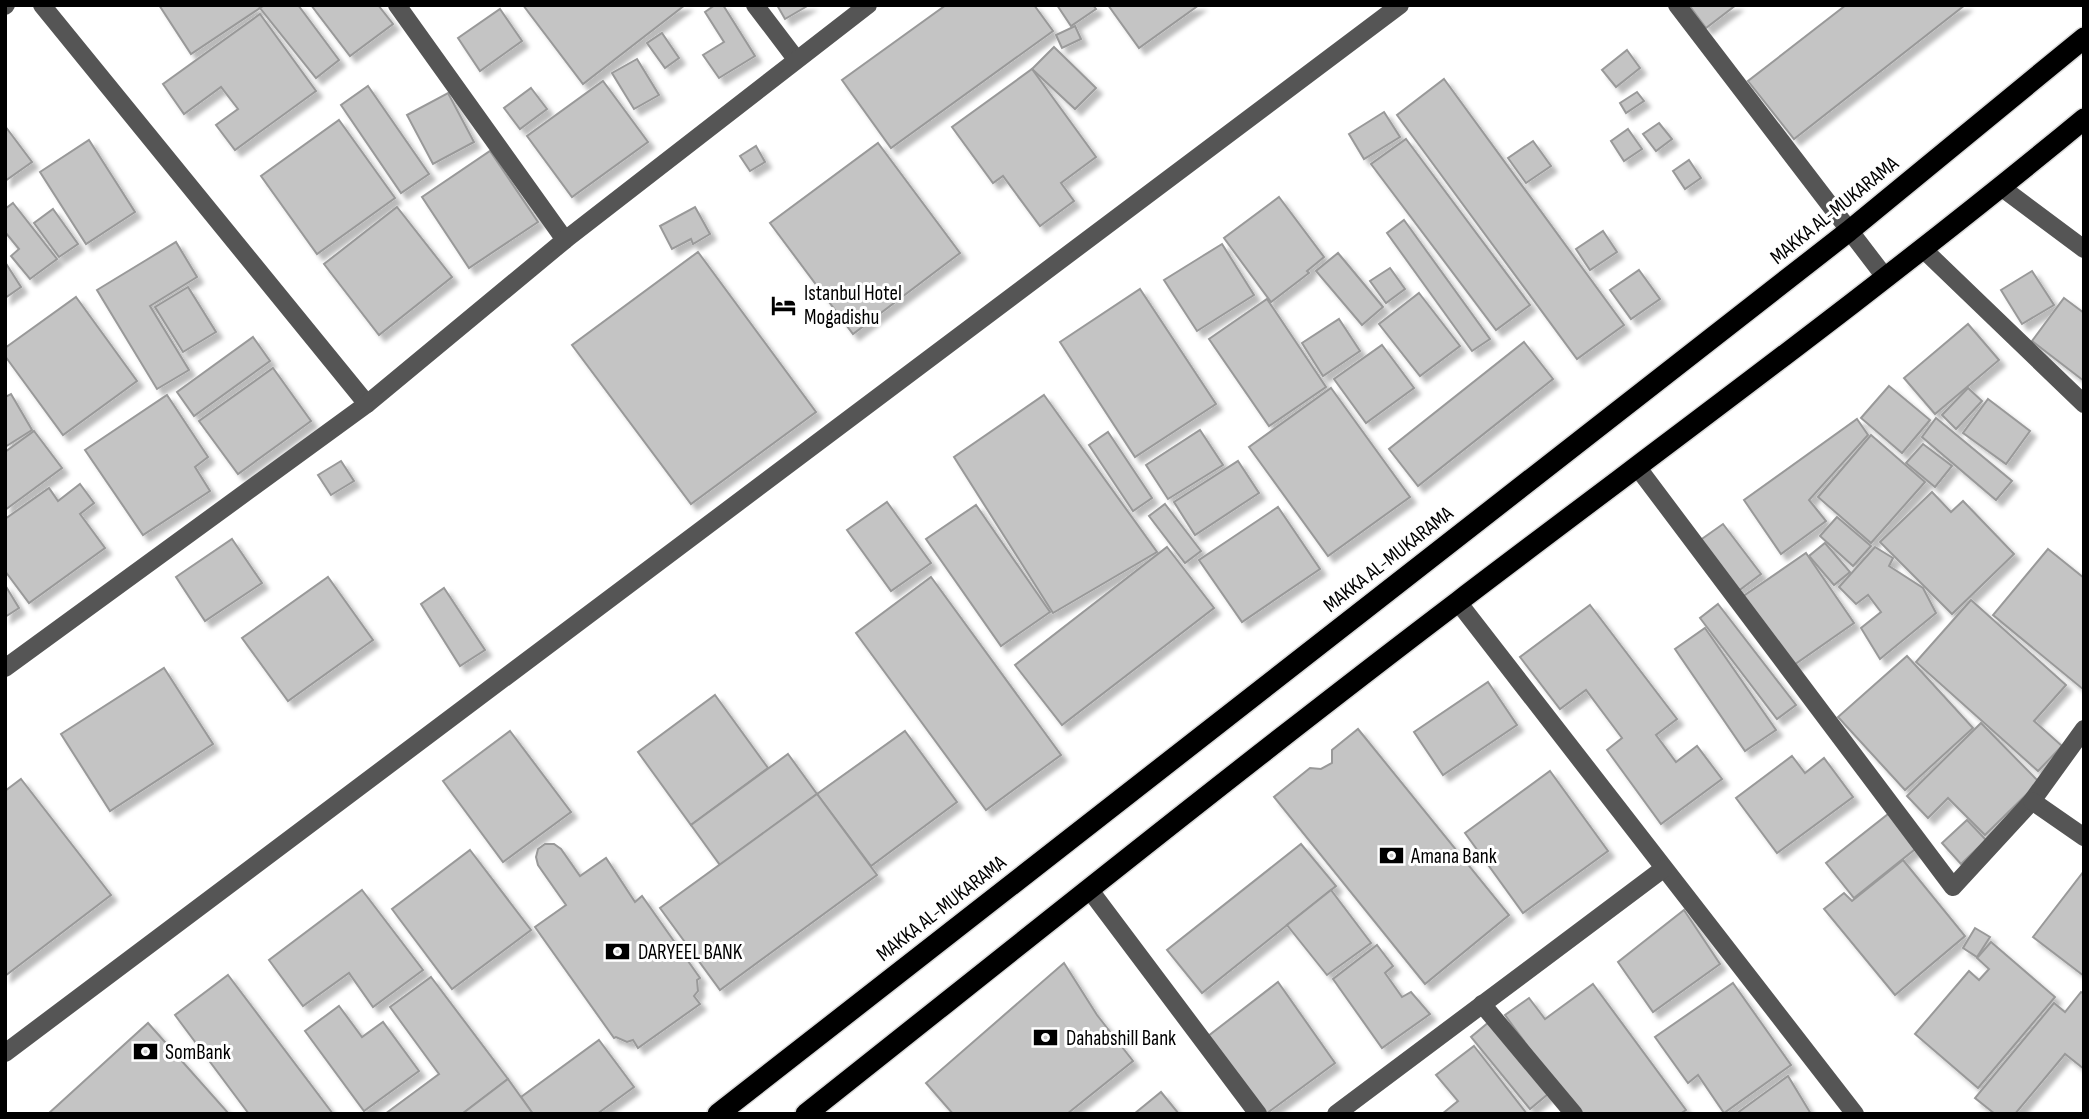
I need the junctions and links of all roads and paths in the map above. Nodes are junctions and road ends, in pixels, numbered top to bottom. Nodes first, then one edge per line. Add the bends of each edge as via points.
1 (42, 5) edge
2 (397, 5) edge
3 (755, 5) edge
4 (868, 5) edge
5 (1400, 5) edge
6 (1677, 5) edge
7 (2084, 38) edge
8 (796, 59) junction
9 (2084, 119) edge
10 (2001, 187) junction
11 (1849, 231) junction
12 (565, 240) junction
13 (1922, 248) junction
14 (2084, 249) edge
15 (1885, 277) junction
16 (367, 404) junction
17 (2084, 404) edge
18 (1638, 468) junction
19 (1458, 602) junction
20 (5, 668) edge
21 (2084, 729) edge
22 (2032, 801) junction
23 (2084, 837) edge
24 (1663, 869) junction
25 (1089, 889) junction
26 (1482, 1004) junction
27 (5, 1053) edge
28 (718, 1114) edge
29 (806, 1114) edge
30 (1258, 1114) edge
31 (1336, 1114) edge
32 (1574, 1114) edge
33 (1855, 1114) edge

1 - 16 street
2 - 12 street
3 - 8 street
4 - 8 street
5 - 27 street
6 - 11 street
7 - 11 highway, MAKKA AL-MUKARAMA
8 - 12 street
9 - 10 highway
10 - 13 highway
10 - 14 street
11 - 15 street
11 - 28 highway, MAKKA AL-MUKARAMA
12 - 16 street
13 - 15 highway
13 - 17 street
15 - 18 highway
16 - 20 street
18 - 19 highway
18 - 22 street via 1953,887
19 - 24 street
19 - 25 highway
21 - 22 street
22 - 23 street
24 - 26 street
24 - 33 street
25 - 29 highway
25 - 30 street
26 - 31 street
26 - 32 street

